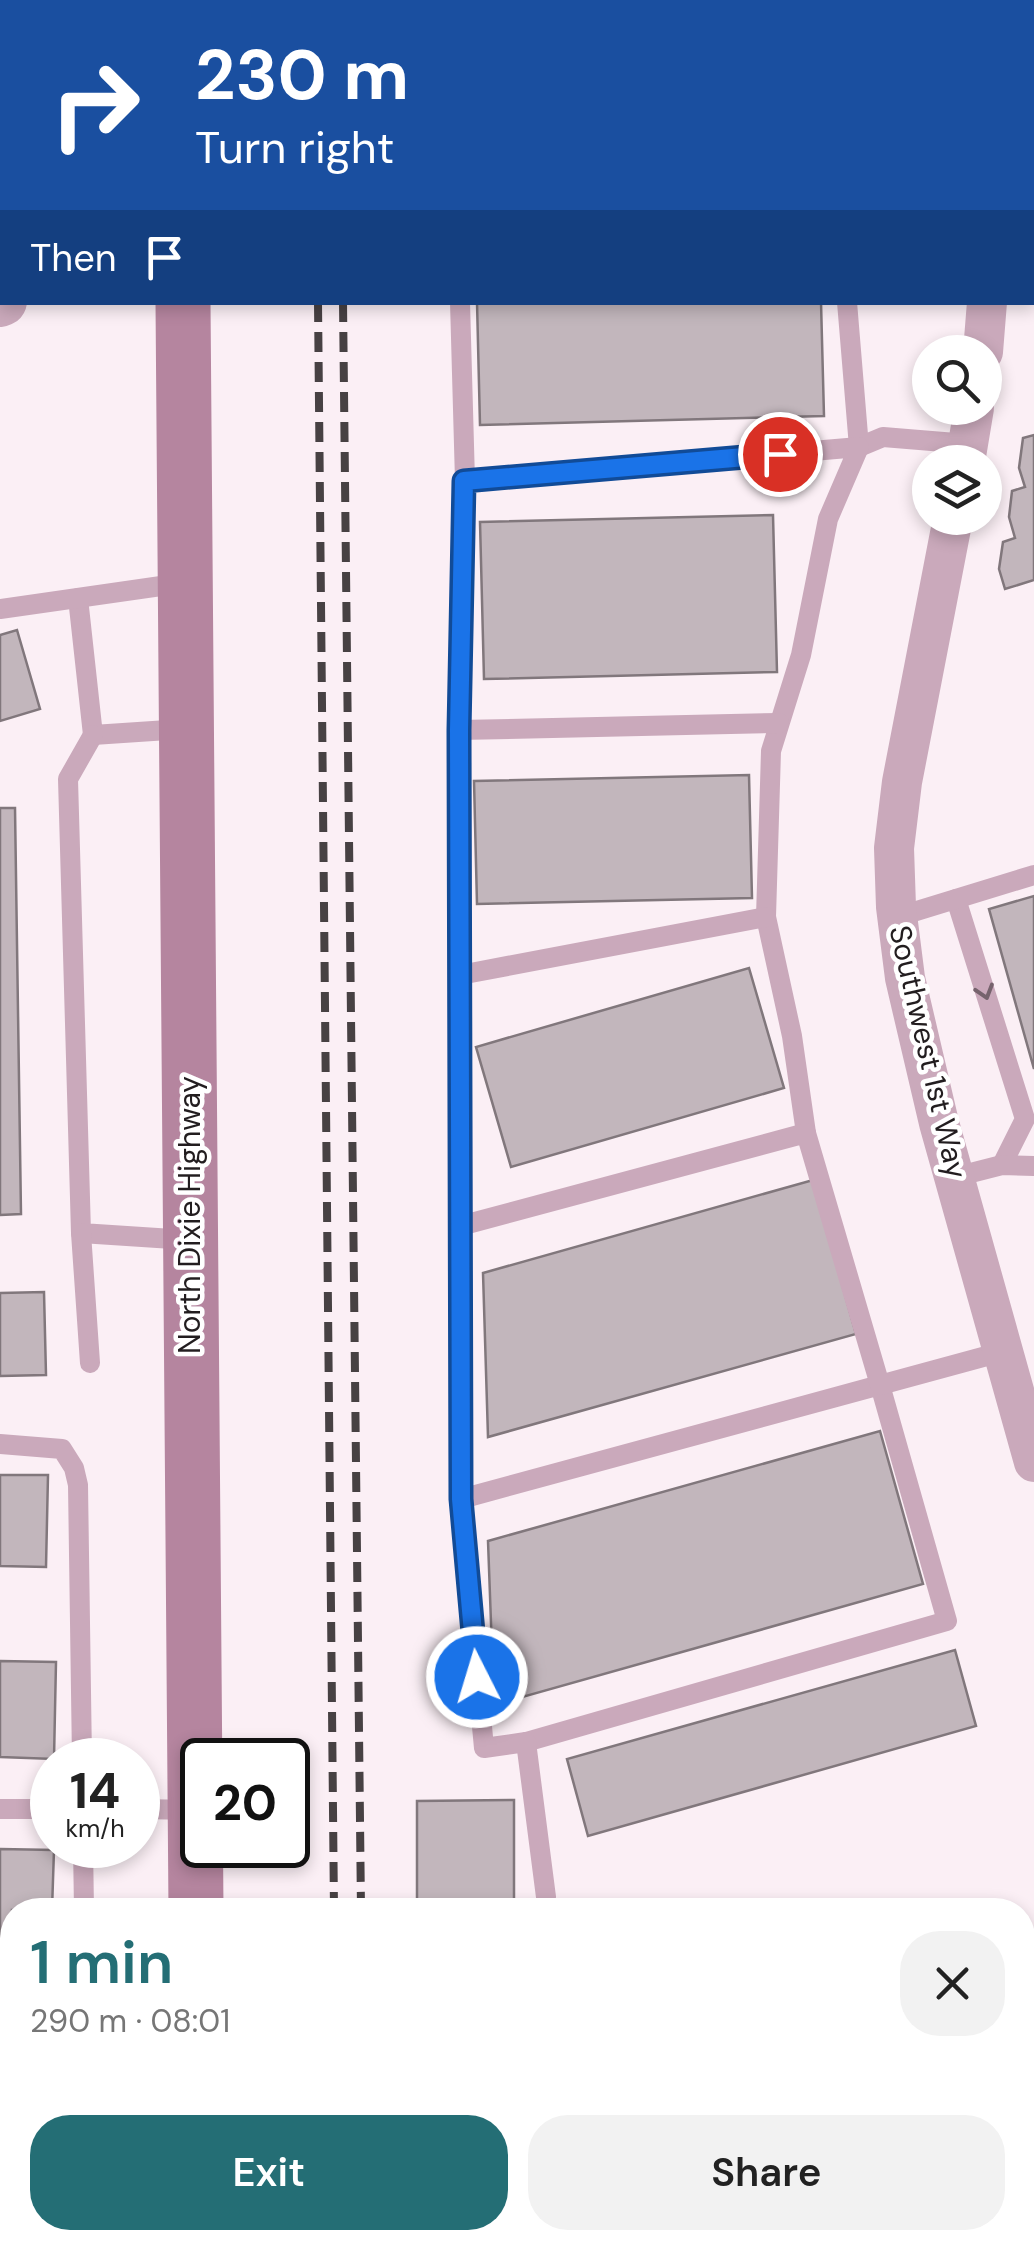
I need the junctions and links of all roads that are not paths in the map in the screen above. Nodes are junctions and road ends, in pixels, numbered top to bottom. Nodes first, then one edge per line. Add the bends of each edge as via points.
1 (182, 305) edge
2 (460, 305) edge
3 (847, 305) edge
4 (990, 305) edge
5 (985, 335) edge
6 (969, 438) edge
7 (858, 447) junction
8 (464, 481) junction
9 (950, 535) edge
10 (184, 583) junction
11 (78, 598) junction
12 (0, 609) edge
13 (780, 723) junction
14 (186, 729) junction
15 (459, 730) junction
16 (93, 735) junction
17 (1034, 875) edge
18 (956, 899) junction
19 (766, 917) junction
20 (897, 917) junction
21 (460, 975) junction
22 (806, 1133) junction
23 (1002, 1165) junction
24 (1034, 1166) edge
25 (955, 1177) junction
26 (460, 1226) junction
27 (80, 1233) junction
28 (190, 1240) junction
29 (1005, 1351) junction
30 (90, 1363) dead end
31 (880, 1386) junction
32 (0, 1444) edge
33 (1034, 1462) edge
34 (461, 1499) junction
35 (82, 1738) edge
36 (193, 1738) edge
37 (526, 1742) junction
38 (0, 1809) edge
39 (30, 1809) edge
40 (83, 1868) edge
41 (195, 1868) edge
42 (84, 1898) edge
43 (196, 1898) edge
44 (546, 1898) dead end

1 - 10 main road, North Dixie Highway
2 - 8 lane
3 - 7 lane
4 - 5 street
6 - 7 lane via 883,437
7 - 8 lane
7 - 13 lane via 828,520 801,656
8 - 15 lane
9 - 20 street, Southwest 1st Way via 902,782 894,848
10 - 11 lane
10 - 14 main road, North Dixie Highway
11 - 12 lane
11 - 16 lane
13 - 15 lane
13 - 19 lane via 770,752
14 - 16 lane
14 - 28 main road, North Dixie Highway
15 - 21 lane
16 - 27 lane via 68,778
17 - 18 lane
18 - 20 lane
18 -> 23 lane via 1025,1119
19 - 21 lane
19 - 22 lane
20 - 25 street, Southwest 1st Way via 905,978
21 - 26 lane
22 - 26 lane
22 - 31 lane
23 - 24 lane
23 - 25 lane
25 - 29 street, Southwest 1st Way
26 - 34 lane
27 - 28 lane
27 - 30 lane
28 - 36 main road, North Dixie Highway
29 - 31 lane
29 - 33 street, Southwest 1st Way
31 - 34 lane
31 - 37 lane via 947,1620
32 - 35 lane via 62,1449 74,1468
34 - 37 lane via 484,1748
37 - 44 lane
38 - 39 lane
40 - 42 lane
41 - 43 main road, North Dixie Highway

